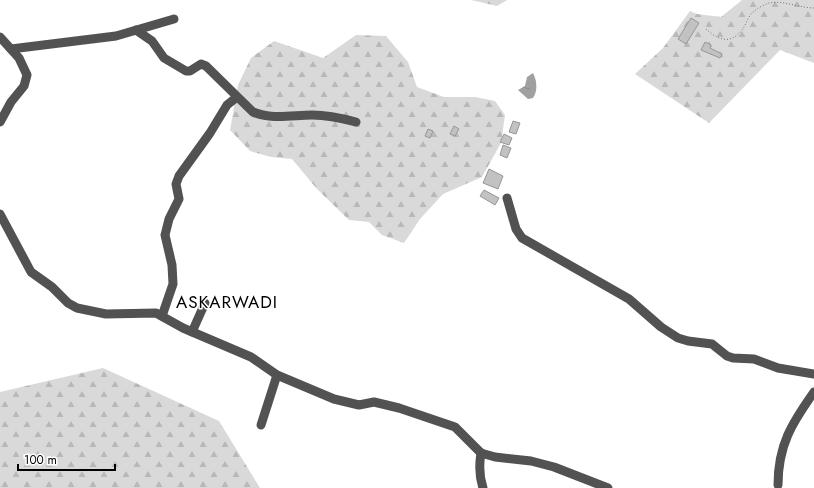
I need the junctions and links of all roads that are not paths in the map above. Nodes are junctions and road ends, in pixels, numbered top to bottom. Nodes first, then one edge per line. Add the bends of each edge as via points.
1 (174, 19) dead end
2 (136, 30) junction
3 (0, 37) edge
4 (11, 49) junction
5 (237, 97) junction
6 (0, 122) edge
7 (356, 122) dead end
8 (506, 198) dead end
9 (0, 214) edge
10 (205, 303) dead end
11 (162, 316) junction
12 (192, 332) junction
13 (814, 374) edge
14 (277, 375) junction
15 (814, 392) edge
16 (261, 425) dead end
17 (480, 453) junction
18 (777, 487) edge
19 (483, 488) edge
20 (608, 488) edge

1 - 2 street
2 - 4 street via 116,36
2 - 5 street via 152,42 164,58 186,71 201,64 206,66
3 - 4 street
4 - 6 street via 19,58 27,76 24,86
5 - 7 street via 253,112 263,116 337,116
5 - 11 street via 227,104 176,184 179,199 169,219 165,235 172,265 173,284
8 - 13 street via 516,229 522,238 629,299 678,338 714,344 733,358 754,359 778,368
9 - 11 street via 31,272 68,302 89,311 106,314 143,312
10 - 12 street
11 - 12 street
12 - 14 street via 251,357
14 - 16 street
14 - 17 street via 346,403 384,404 446,423 461,432
15 - 18 street via 793,422 784,441
17 - 19 street via 480,481
17 - 20 street via 554,467

